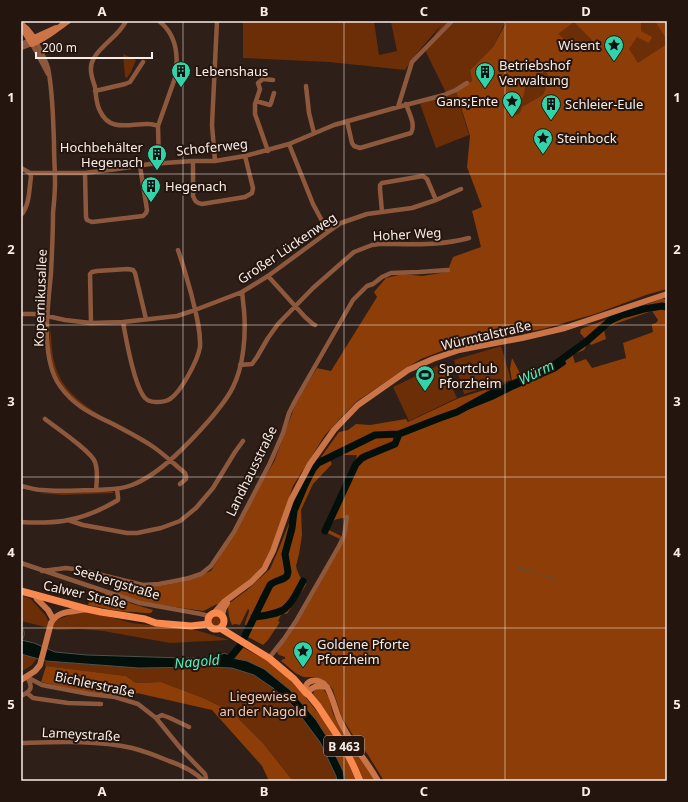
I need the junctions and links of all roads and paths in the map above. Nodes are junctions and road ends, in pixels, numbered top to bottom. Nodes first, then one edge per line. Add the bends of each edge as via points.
1 (68, 21) edge
2 (126, 21) edge
3 (159, 21) edge
4 (217, 21) edge
5 (452, 21) edge
6 (23, 26) edge
7 (61, 26) junction
8 (47, 32) junction
9 (33, 41) junction
10 (21, 44) edge
11 (21, 48) edge
12 (143, 62) dead end
13 (273, 80) dead end
14 (467, 83) dead end
15 (306, 86) dead end
16 (95, 91) junction
17 (274, 93) dead end
18 (256, 101) junction
19 (406, 104) junction
20 (398, 107) junction
21 (347, 121) junction
22 (158, 126) junction
23 (314, 133) junction
24 (290, 144) junction
25 (268, 151) junction
26 (245, 156) junction
27 (193, 161) junction
28 (215, 161) junction
29 (159, 163) junction
30 (140, 166) junction
31 (21, 168) edge
32 (30, 173) junction
33 (55, 173) junction
34 (85, 173) junction
35 (461, 189) dead end
36 (436, 200) junction
37 (382, 212) junction
38 (21, 214) edge
39 (328, 232) junction
40 (469, 238) dead end
41 (178, 250) dead end
42 (448, 270) dead end
43 (268, 276) junction
44 (242, 292) junction
45 (667, 294) edge
46 (296, 306) junction
47 (195, 310) junction
48 (21, 314) edge
49 (47, 316) junction
50 (146, 319) junction
51 (91, 322) junction
52 (123, 322) junction
53 (315, 325) dead end
54 (240, 366) junction
55 (45, 419) dead end
56 (243, 441) dead end
57 (170, 460) junction
58 (180, 484) dead end
59 (21, 486) edge
60 (117, 489) junction
61 (96, 490) junction
62 (347, 517) dead end
63 (68, 520) junction
64 (21, 522) edge
65 (21, 563) edge
66 (42, 571) junction
67 (21, 591) edge
68 (35, 595) junction
69 (88, 609) junction
70 (219, 613) junction
71 (145, 619) junction
72 (208, 620) junction
73 (52, 621) junction
74 (191, 626) junction
75 (222, 626) junction
76 (235, 637) junction
77 (269, 658) junction
78 (27, 677) junction
79 (294, 679) junction
80 (21, 680) edge
81 (311, 681) junction
82 (326, 687) junction
83 (27, 693) junction
84 (306, 693) junction
85 (21, 696) edge
86 (101, 704) dead end
87 (156, 718) junction
88 (189, 727) dead end
89 (21, 743) edge
90 (205, 781) edge
91 (360, 781) edge
92 (378, 781) edge

1 - 7 main road
2 - 16 street via 99,49 92,61
3 - 22 street via 171,34 176,62 175,78
4 - 28 street via 212,125
5 - 20 street via 412,62
6 - 8 main road
6 - 9 main road
7 - 8 main road
7 - 9 main road via 54,33
8 - 9 main road
9 - 10 street
9 - 11 street
9 - 33 street, Kopernikusallee via 48,75 52,97
12 - 16 street via 130,82
13 - 18 street via 263,79 258,83 260,89
14 - 19 street, Schoferweg via 444,95
15 - 23 street
16 - 22 street via 99,111 111,123 121,126
17 - 18 street via 270,105
18 - 25 street via 255,114
19 - 20 street, Schoferweg
19 - 21 street via 412,124 411,133 360,148 352,143
20 - 21 street, Schoferweg
21 - 23 street, Schoferweg
22 - 29 street
23 - 24 street, Schoferweg
24 - 25 street, Schoferweg
24 - 39 street via 313,204
25 - 26 street, Schoferweg
26 - 27 street via 252,193 245,197 202,204 197,203 193,196
26 - 28 street, Schoferweg
27 - 28 street, Schoferweg
27 - 29 street, Schoferweg
29 - 30 street, Schoferweg
30 - 34 street, Schoferweg
30 - 34 street via 147,210 143,216 92,222 87,220
31 - 32 street, Schoferweg
32 - 33 street, Schoferweg
32 - 38 street via 28,201
33 - 34 street, Schoferweg
33 - 49 street, Kopernikusallee
35 - 36 street, Großer Lückenweg
36 - 37 street, Großer Lückenweg via 412,208
36 - 37 street via 427,179 423,176 382,183
37 - 39 street, Großer Lückenweg via 355,218
39 - 43 street, Großer Lückenweg
40 - 46 street, Hoher Weg via 455,242 425,244 379,244 354,252
41 - 47 street
42 - 66 street, Landhausstraße via 391,273 367,286 353,300 295,401 270,463 234,532 210,566 201,574 170,582 143,585 81,570 66,568
43 - 44 street, Großer Lückenweg
43 - 46 street
44 - 47 street, Großer Lückenweg
44 - 54 street via 244,336
45 - 70 main road, Würmtalstraße via 565,328 460,350 433,359 408,370 358,405 334,430 300,480 274,551 264,569 233,596
46 - 53 street
46 - 54 street, Hoher Weg via 278,324 252,364
47 - 50 street, Großer Lückenweg via 177,316
47 - 52 street via 200,339 199,354 175,396 164,402 152,402 142,393 131,360
48 - 49 street, Großer Lückenweg
49 - 51 street, Großer Lückenweg
49 - 57 street, Kopernikusallee via 51,365 55,378 67,395 89,413 153,446
50 - 51 street via 135,273 128,269 97,271 90,274
50 - 52 street, Großer Lückenweg
51 - 52 street, Großer Lückenweg
54 - 57 street via 233,388 220,407
55 - 61 street via 95,460
56 - 63 street via 213,488 196,508 180,521 161,528 127,533
57 - 58 street, Kopernikusallee via 185,473 186,479
57 - 60 street via 148,478
59 - 61 street via 40,490
60 - 61 street
60 - 63 street via 118,500
62 - 77 street via 344,536 339,546 296,620
63 - 64 street
65 - 66 street, Seebergstraße
66 - 72 street, Seebergstraße via 140,603 201,614
67 - 68 main road, Calwer Straße / B 463
68 - 69 main road, Calwer Straße / B 463
68 - 73 main road via 48,610
69 - 71 main road, Calwer Straße / B 463
69 - 73 main road via 62,613
70 - 72 main road via 212,614
70 - 75 main road via 224,619
71 - 72 main road, Calwer Straße / B 463 via 193,622
71 - 74 main road, Calwer Straße / B 463
72 - 74 main road, Calwer Straße
72 - 75 main road via 212,628
73 - 78 main road via 40,665
74 - 76 main road, B 463
75 - 76 main road
76 - 77 main road, B 463
77 - 79 main road, B 463
78 - 80 main road
78 - 83 street via 31,684
78 - 87 street, Bichlerstraße via 42,685 126,700 138,704
79 - 81 main road
79 - 84 main road, B 463
81 - 82 main road via 321,681
81 - 84 main road via 305,687
82 - 84 main road via 316,686
82 - 92 main road via 344,730
83 - 85 street
83 - 86 street, Bichlerstraße via 33,698
84 - 91 main road, B 463 via 318,706 345,748
87 - 88 street via 162,715
87 - 90 street, Bichlerstraße via 205,774
89 - 90 street, Lameystraße via 100,744 133,748 177,764

